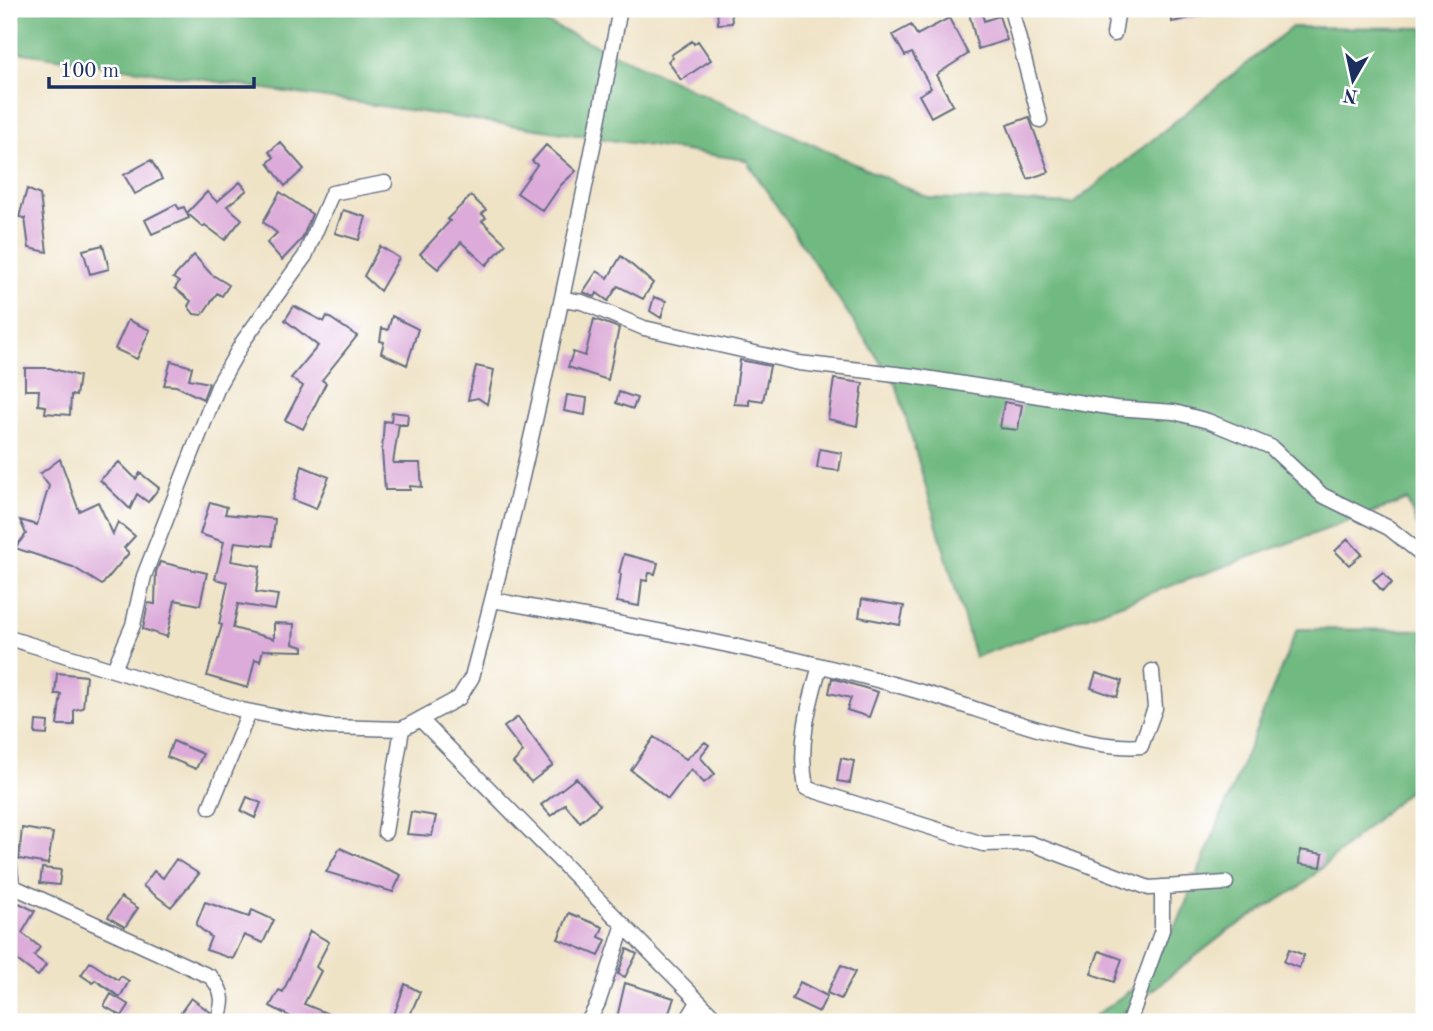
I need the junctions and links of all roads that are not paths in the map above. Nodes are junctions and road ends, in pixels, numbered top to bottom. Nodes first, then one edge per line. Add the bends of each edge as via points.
1 (620, 9) edge
2 (1012, 9) edge
3 (1118, 9) edge
4 (1114, 34) dead end
5 (1040, 120) dead end
6 (385, 183) dead end
7 (563, 299) junction
8 (1424, 556) edge
9 (493, 600) junction
10 (9, 638) edge
11 (820, 666) junction
12 (114, 669) junction
13 (1152, 671) dead end
14 (249, 712) junction
15 (420, 719) junction
16 (402, 729) junction
17 (210, 807) dead end
18 (385, 832) dead end
19 (9, 860) edge
20 (1226, 883) dead end
21 (1162, 887) junction
22 (623, 927) junction
23 (698, 1002) junction
24 (217, 1022) edge
25 (588, 1022) edge
26 (686, 1022) edge
27 (719, 1022) edge
28 (1129, 1022) edge

1 - 7 street
2 - 5 street
3 - 4 street
6 - 12 street via 332,193 300,263 237,351 183,475
7 - 8 street via 582,302 644,328 799,363 1115,408 1174,412 1208,421 1271,447 1322,495 1389,527
7 - 9 street
9 - 11 street via 744,646
9 - 15 street via 472,677 459,698
10 - 12 street
11 - 13 street via 1121,748 1141,746 1155,708
11 - 21 street via 808,707 801,760 806,788 984,844 1030,842 1149,888
12 - 14 street
14 - 16 street via 328,727
14 - 17 street
15 - 16 street
15 - 22 street
16 - 18 street
19 - 24 street via 12,886 211,977 224,999
20 - 21 street
21 - 28 street via 1162,930
22 - 23 street
22 - 25 street
23 - 26 street
23 - 27 street

